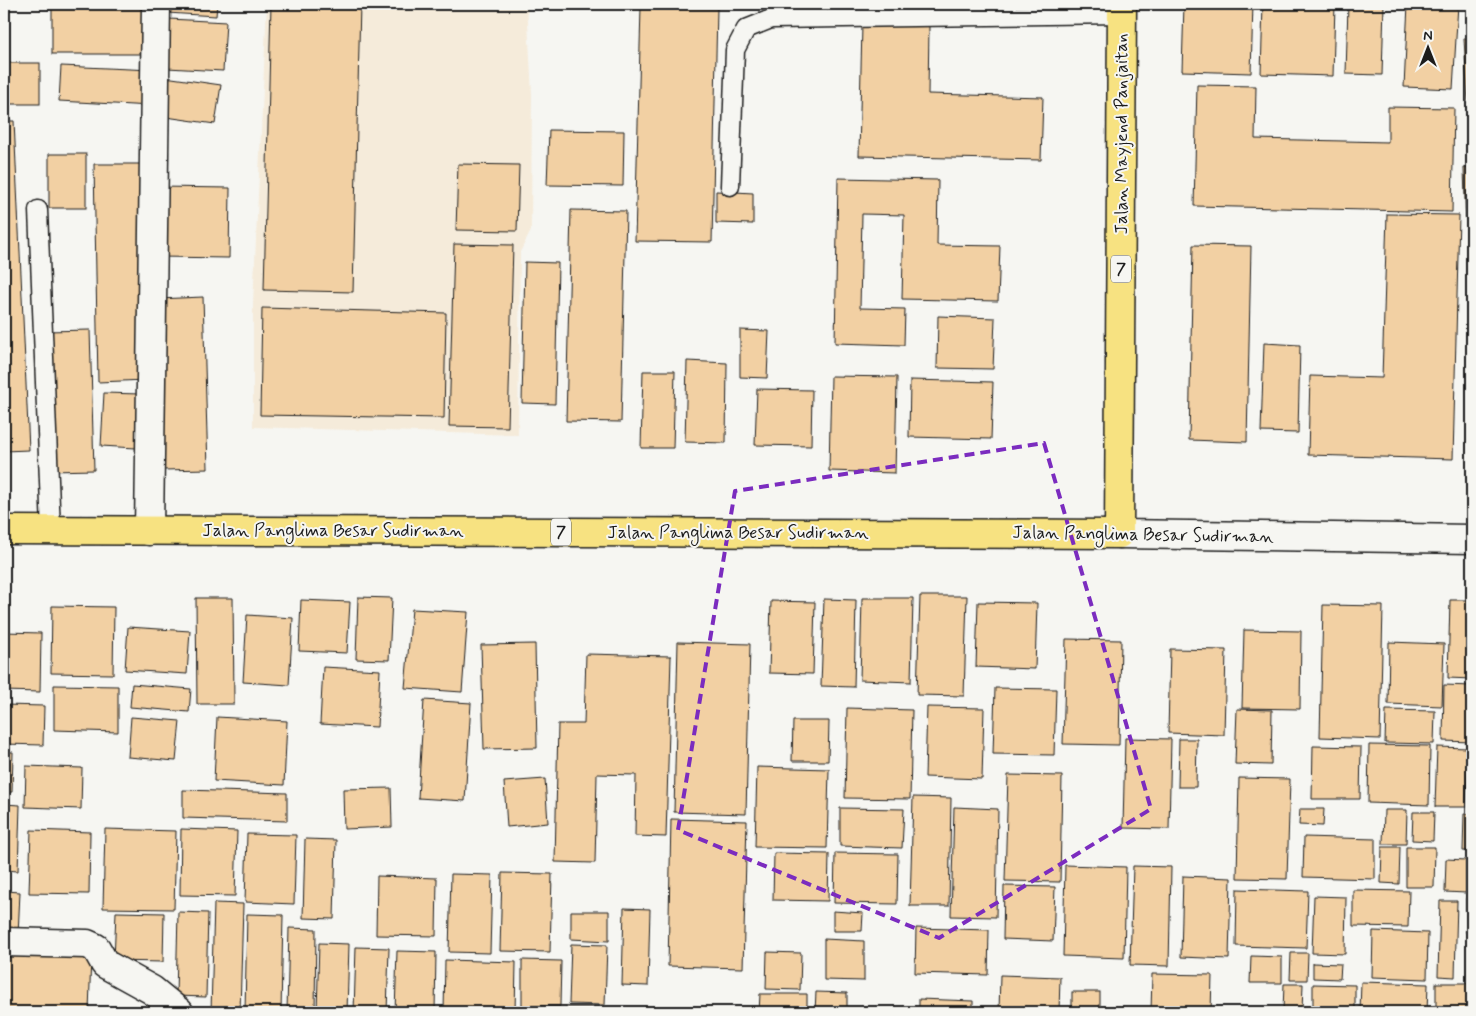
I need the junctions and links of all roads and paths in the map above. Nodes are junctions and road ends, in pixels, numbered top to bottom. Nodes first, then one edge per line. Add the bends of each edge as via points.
1 (156, 4) edge
2 (1122, 9) edge
3 (730, 186) dead end
4 (38, 210) dead end
5 (4, 530) edge
6 (51, 530) junction
7 (149, 531) junction
8 (1118, 534) junction
9 (1472, 539) edge
10 (4, 942) edge
11 (179, 1012) edge

1 - 7 street
2 - 3 lane via 771,19 746,29 735,50
2 - 8 highway, Jalan Mayjend Panjaitan / 7
4 - 6 lane
5 - 6 highway, Jalan Panglima Besar Sudirman / 7
6 - 7 highway, Jalan Panglima Besar Sudirman / 7
7 - 8 highway, Jalan Panglima Besar Sudirman / 7
8 - 9 street, Jalan Panglima Besar Sudirman
10 - 11 street via 87,944 96,948 105,964 152,990

